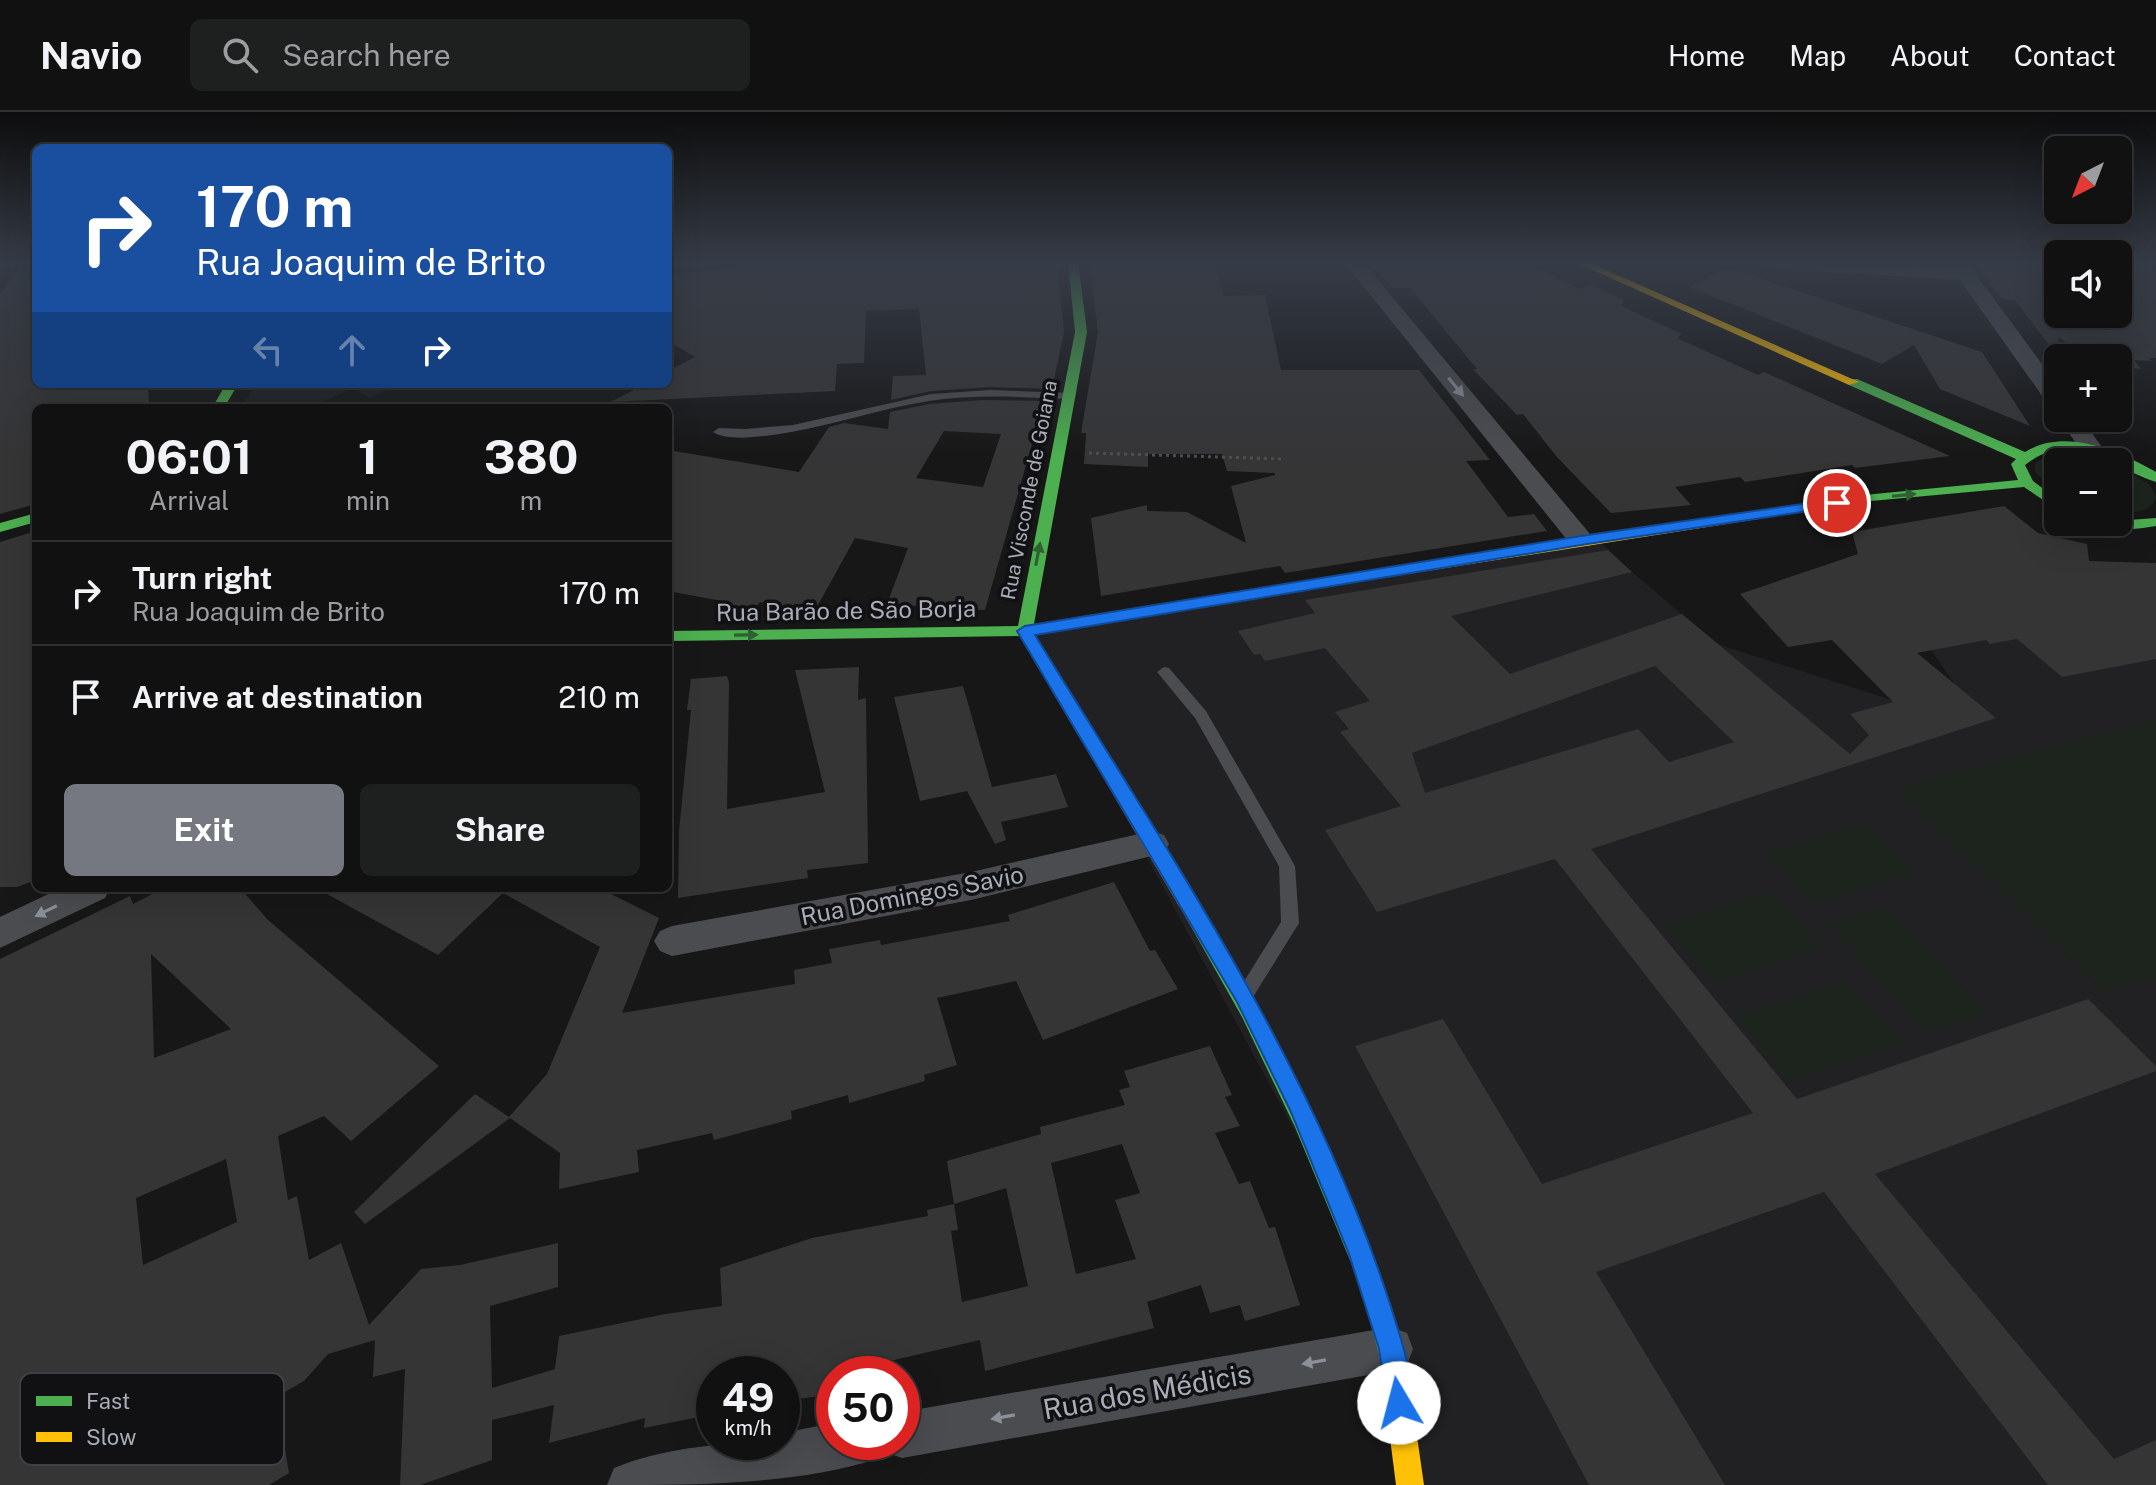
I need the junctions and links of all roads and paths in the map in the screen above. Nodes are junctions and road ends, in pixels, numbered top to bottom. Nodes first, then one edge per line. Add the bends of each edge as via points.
1 (1080, 326) edge
2 (1406, 326) edge
3 (1726, 326) edge
4 (2004, 326) edge
5 (2044, 382) edge
6 (1070, 396) junction
7 (719, 432) dead end
8 (2058, 448) edge
9 (1060, 452) junction
10 (2022, 456) junction
11 (1285, 459) dead end
12 (2132, 464) edge
13 (2153, 472) edge
14 (2026, 483) junction
15 (2044, 496) edge
16 (32, 518) edge
17 (2156, 522) edge
18 (2132, 525) edge
19 (0, 528) edge
20 (1581, 540) junction
21 (1025, 631) junction
22 (672, 636) edge
23 (1164, 672) dead end
24 (1152, 844) junction
25 (85, 892) edge
26 (0, 933) edge
27 (672, 941) dead end
28 (1244, 996) junction
29 (1391, 1349) junction
30 (920, 1432) edge
31 (816, 1450) edge
32 (631, 1485) edge
33 (1410, 1485) edge

1 - 6 main road, Rua Visconde de Goiana
2 -> 20 street
3 - 10 main road
4 - 5 street
6 - 7 lane via 952,396 913,400 804,429
6 - 9 main road, Rua Visconde de Goiana
8 - 10 main road via 2041,447
9 - 11 path
21 -> 9 main road, Rua Visconde de Goiana
10 - 14 main road via 2018,464
12 - 13 main road
14 - 15 main road
20 -> 14 main road, Rua Barão de São Borja via 1867,498
16 - 19 main road
17 - 18 main road
20 - 21 main road, Rua Barão de São Borja
22 -> 21 main road, Rua Barão de São Borja
21 - 24 main road
23 - 28 lane via 1201,715 1287,866 1290,923
24 - 27 street, Rua Domingos Savio via 971,886
24 - 28 main road
25 -> 26 street
28 - 29 main road via 1300,1108 1355,1239
29 -> 30 street, Rua dos Médicis
29 - 33 main road
31 - 32 street

